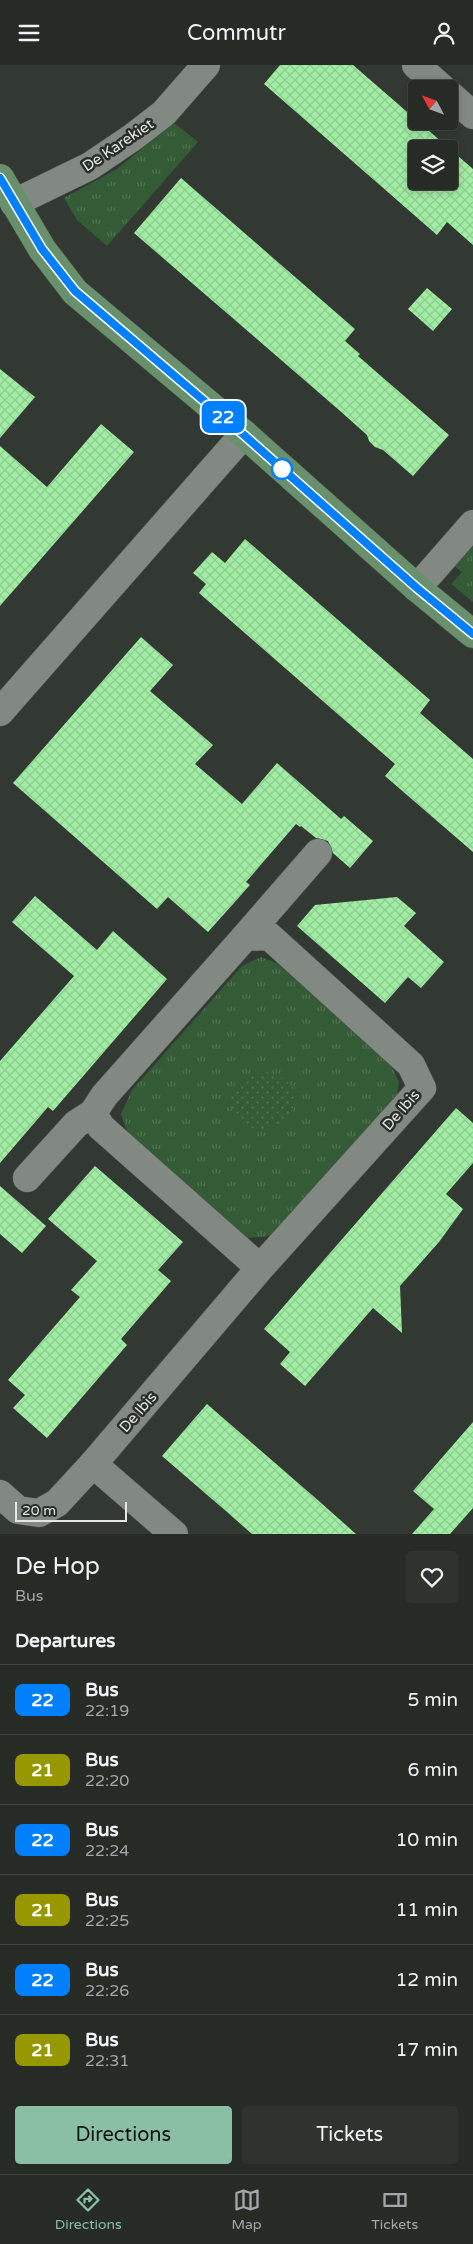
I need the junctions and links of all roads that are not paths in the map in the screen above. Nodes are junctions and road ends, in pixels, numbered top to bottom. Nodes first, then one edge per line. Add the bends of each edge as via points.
1 (206, 65) edge
2 (416, 65) edge
3 (433, 80) edge
4 (458, 101) edge
5 (473, 115) edge
6 (0, 178) edge
7 (14, 203) junction
8 (244, 435) junction
9 (473, 524) edge
10 (417, 588) junction
11 (473, 634) edge
12 (0, 712) edge
13 (318, 853) dead end
14 (245, 937) junction
15 (93, 1113) junction
16 (27, 1178) dead end
17 (260, 1269) junction
18 (93, 1464) junction
19 (0, 1495) edge
20 (174, 1534) edge

1 - 7 street, De Karekiet via 164,113 133,137 90,166
2 - 3 street
4 - 5 street
6 - 7 street
7 - 8 street via 42,249 75,291
8 - 10 street
8 - 12 street
9 - 10 street
10 - 11 street
13 - 14 street
14 - 15 street via 104,1096
14 - 17 street, De Ibis via 270,936 411,1065 422,1087
15 - 16 street via 76,1124
15 - 17 street via 101,1127
17 - 18 street, De Ibis
18 - 19 street, De Ibis via 56,1503 39,1513 18,1510
18 - 20 street

